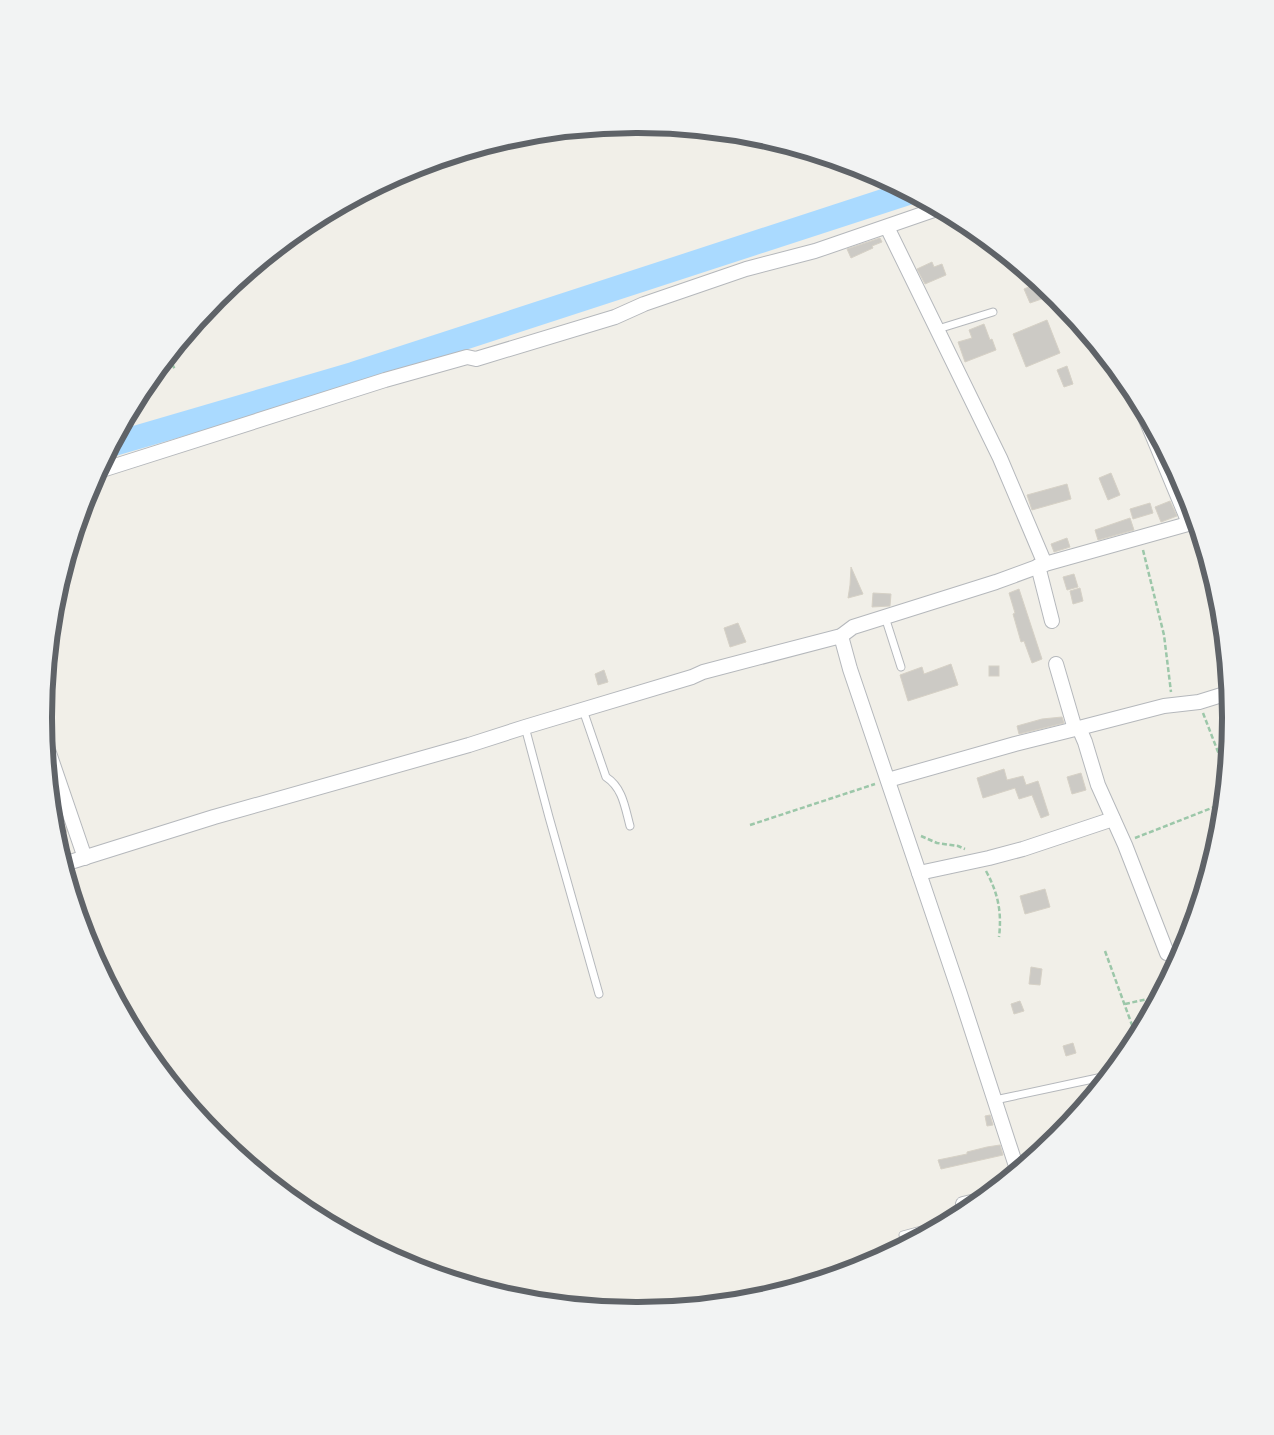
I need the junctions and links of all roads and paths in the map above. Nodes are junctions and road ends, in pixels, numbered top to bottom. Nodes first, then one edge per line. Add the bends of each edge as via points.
1 (929, 211) edge
2 (887, 227) junction
3 (993, 312) dead end
4 (938, 329) junction
5 (172, 363) edge
6 (175, 370) dead end
7 (109, 468) edge
8 (1188, 523) edge
9 (1140, 537) junction
10 (1042, 565) junction
11 (885, 617) junction
12 (1052, 621) dead end
13 (841, 636) junction
14 (1056, 664) dead end
15 (901, 667) dead end
16 (1221, 695) edge
17 (1195, 702) junction
18 (1171, 705) junction
19 (583, 710) junction
20 (525, 726) junction
21 (1077, 729) junction
22 (1220, 756) edge
23 (56, 773) edge
24 (888, 780) junction
25 (1214, 807) edge
26 (1113, 819) junction
27 (630, 826) dead end
28 (750, 826) dead end
29 (1124, 843) junction
30 (85, 858) junction
31 (71, 862) edge
32 (919, 873) junction
33 (1105, 950) dead end
34 (1171, 954) edge
35 (599, 994) dead end
36 (1149, 1000) edge
37 (1125, 1004) junction
38 (1133, 1026) edge
39 (1097, 1078) edge
40 (995, 1100) junction
41 (1015, 1163) edge
42 (915, 1232) edge
43 (903, 1235) dead end

1 - 2 street
2 - 4 street
2 - 7 street via 786,260 746,269 615,317 476,359 467,357 385,380
3 - 4 lane
4 - 10 street via 1000,458
5 - 6 path
8 - 9 street
9 - 10 street
9 - 18 path via 1164,635
10 - 11 street
10 - 12 street
11 - 13 street via 853,627
11 - 15 lane
13 - 19 street via 703,672
13 - 24 street
14 - 21 street
16 - 17 street
17 - 18 street
17 - 22 path via 1206,718
18 - 21 street
19 - 20 street
19 - 27 lane via 606,777 612,780 622,796
20 - 30 street
20 - 35 lane
21 - 24 street
21 - 26 street via 1085,742
23 - 30 street
24 - 28 path
24 - 32 street
25 - 29 path
26 - 29 street
26 - 32 street via 1023,849
29 - 34 street via 1167,953
30 - 31 street
32 - 40 street
33 - 37 path
36 - 37 path
37 - 38 path
39 - 40 lane
40 - 41 street
42 - 43 lane

